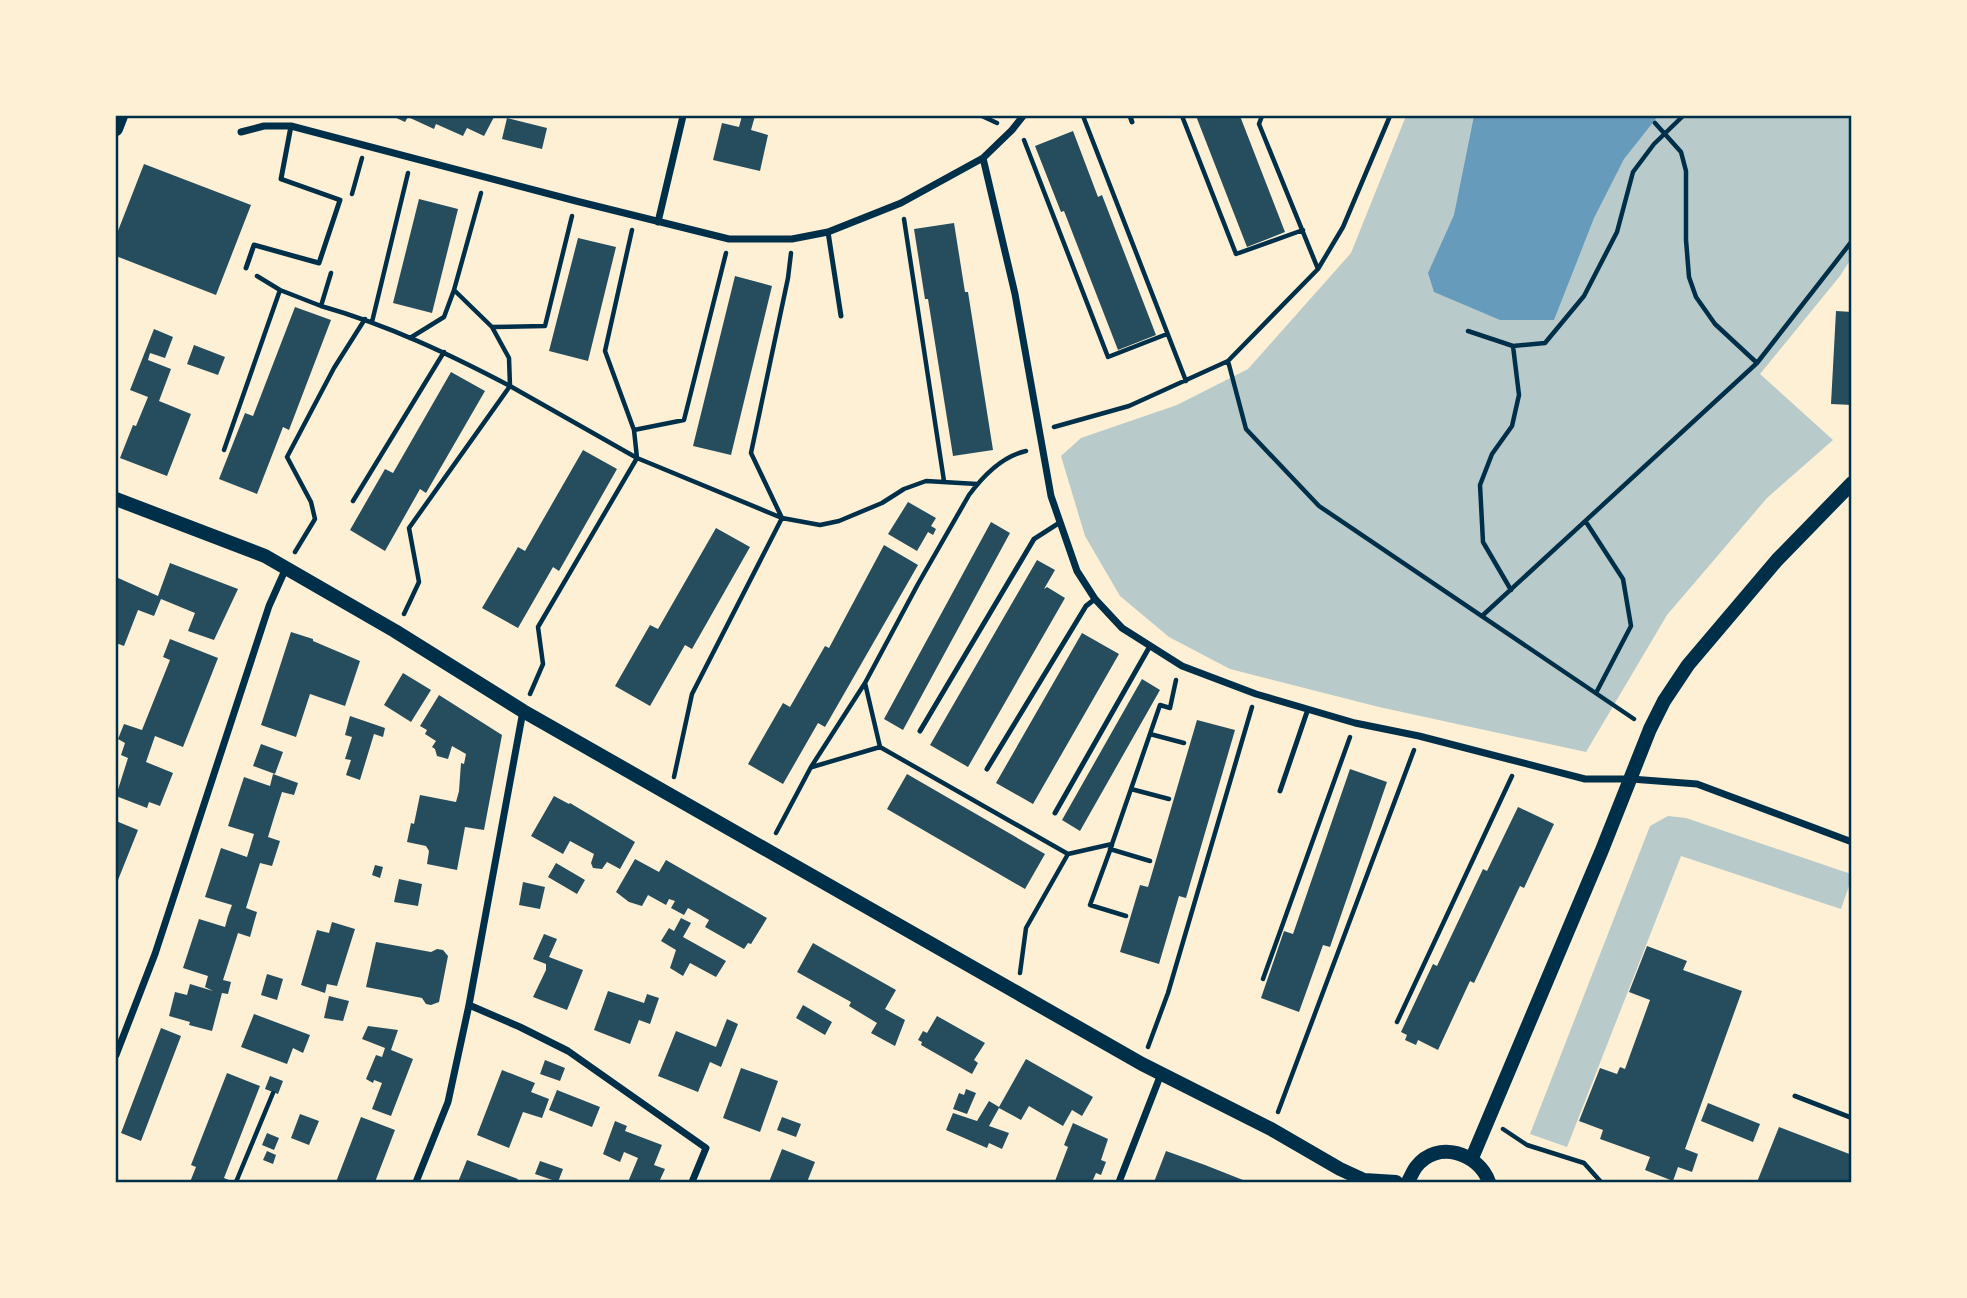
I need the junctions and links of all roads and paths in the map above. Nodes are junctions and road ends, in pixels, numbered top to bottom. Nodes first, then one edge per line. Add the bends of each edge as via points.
1 (121, 116) edge
2 (683, 116) edge
3 (1023, 116) edge
4 (1083, 116) edge
5 (1182, 116) edge
6 (1256, 116) edge
7 (1262, 116) edge
8 (1390, 116) edge
9 (1683, 116) edge
10 (1017, 123) junction
11 (1655, 123) dead end
12 (1259, 124) junction
13 (291, 127) junction
14 (116, 129) edge
15 (241, 132) dead end
16 (1665, 132) junction
17 (412, 157) junction
18 (983, 158) junction
19 (485, 177) junction
20 (576, 201) junction
21 (901, 203) junction
22 (636, 216) junction
23 (658, 222) junction
24 (1303, 230) junction
25 (828, 232) junction
26 (729, 239) junction
27 (792, 239) junction
28 (1852, 241) edge
29 (246, 268) joint
30 (1318, 269) junction
31 (280, 290) junction
32 (454, 290) junction
33 (321, 306) dead end
34 (841, 316) dead end
35 (372, 322) junction
36 (492, 327) junction
37 (1468, 331) dead end
38 (1167, 334) junction
39 (410, 338) junction
40 (1513, 346) junction
41 (444, 352) junction
42 (1228, 361) junction
43 (1757, 363) junction
44 (1185, 381) junction
45 (510, 386) junction
46 (634, 430) junction
47 (1039, 431) junction
48 (1041, 447) junction
49 (224, 450) dead end
50 (637, 458) junction
51 (944, 481) junction
52 (1852, 483) edge
53 (978, 484) junction
54 (116, 499) edge
55 (353, 500) dead end
56 (782, 518) junction
57 (1586, 522) junction
58 (1059, 523) junction
59 (286, 567) junction
60 (1511, 590) junction
61 (1095, 599) junction
62 (1482, 617) junction
63 (395, 631) junction
64 (1150, 646) junction
65 (1182, 666) junction
66 (865, 683) junction
67 (1596, 693) junction
68 (1256, 694) junction
69 (1308, 709) junction
70 (523, 711) junction
71 (1355, 723) junction
72 (1650, 729) junction
73 (920, 731) dead end
74 (1150, 734) junction
75 (1419, 736) junction
76 (1184, 743) dead end
77 (880, 747) junction
78 (1517, 762) junction
79 (811, 767) junction
80 (987, 769) dead end
81 (1632, 779) junction
82 (1131, 789) junction
83 (1280, 791) dead end
84 (670, 794) junction
85 (1169, 799) dead end
86 (1055, 813) dead end
87 (1852, 842) edge
88 (1111, 846) junction
89 (767, 850) junction
90 (1068, 854) junction
91 (1150, 861) dead end
92 (1126, 916) dead end
93 (1022, 953) dead end
94 (1264, 979) dead end
95 (469, 1005) junction
96 (1397, 1022) dead end
97 (1156, 1028) dead end
98 (116, 1055) edge
99 (1161, 1073) junction
100 (273, 1093) dead end
101 (1795, 1096) dead end
102 (1284, 1100) dead end
103 (1852, 1118) edge
104 (1490, 1121) junction
105 (1472, 1158) junction
106 (236, 1182) edge
107 (416, 1182) edge
108 (692, 1182) edge
109 (1119, 1182) edge
110 (1396, 1182) edge
111 (1408, 1182) edge
112 (1489, 1182) edge
113 (1601, 1182) edge

1 - 14 main road
2 - 23 street
3 - 10 street
4 - 38 path
5 - 24 path via 1236,254
6 - 12 path
7 - 12 path
8 - 30 path via 1343,227
9 - 16 path
10 - 18 street
10 - 38 path via 1108,357
11 - 16 path
12 - 24 path
13 - 15 street via 264,126
13 - 17 street
13 - 29 lane via 281,179 340,200 319,263 254,246
16 - 40 path via 1633,172 1617,232 1584,296 1545,343
16 - 43 path via 1681,152 1686,171 1686,240 1696,297 1715,324
17 - 19 street
17 - 35 path
18 - 21 street
18 - 47 street via 1015,294
19 - 20 street
19 - 32 path
20 - 22 street
20 - 36 path via 545,326
21 - 25 street
21 - 51 path
22 - 23 street
22 - 46 path via 606,351
23 - 26 street
24 - 30 path
25 - 27 street
25 - 34 lane
26 - 27 street
26 - 46 path via 684,420
27 - 56 path via 751,453
28 - 43 path
29 - 31 path
30 - 42 path
31 - 33 path
31 - 49 path
32 - 36 path
32 - 39 path via 444,317
35 - 39 path
35 - 59 path via 365,319 334,368 287,457 315,519
36 - 45 path via 509,358
37 - 40 path
38 - 44 path
39 - 41 path
40 - 60 path via 1519,395 1512,426 1492,454 1480,485 1483,542
41 - 45 path
41 - 55 path
42 - 44 path
42 - 62 path via 1246,429 1319,506
43 - 57 path
44 - 47 path via 1129,406
45 - 50 path
45 - 63 path via 409,528 419,582
46 - 50 path
47 - 48 street
48 - 53 path via 1009,457
48 - 58 street
50 - 56 path
50 - 70 path via 538,627 543,664
51 - 53 path
51 - 56 path via 926,481 904,489 839,521 820,525
52 - 72 main road via 1777,560 1688,665
53 - 66 path
54 - 59 main road
56 - 84 path via 692,694
57 - 60 path
57 - 67 path via 1623,579 1631,626
58 - 61 street via 1077,571
58 - 73 lane via 1034,540
59 - 63 main road
59 - 98 street via 268,606 155,954
60 - 62 path
61 - 64 street via 1122,628
61 - 80 lane via 1086,606
62 - 67 path
63 - 70 main road
64 - 65 street
64 - 86 lane
65 - 68 street
65 - 74 path via 1170,708 1160,705
66 - 77 path
66 - 79 path
67 - 72 path
68 - 69 street
68 - 97 path
69 - 71 street
69 - 83 lane
70 - 84 main road
70 - 95 street
71 - 75 street
71 - 94 path
72 - 81 main road
74 - 76 path
74 - 82 path
75 - 78 street
75 - 102 path
77 - 79 path
77 - 90 path
78 - 81 street via 1585,779
78 - 96 path
79 - 89 path
81 - 87 street via 1697,784
81 - 104 main road
82 - 85 path
82 - 88 path
84 - 89 main road
88 - 90 path
88 - 91 path
88 - 92 path via 1090,905
89 - 99 main road
90 - 93 path via 1026,929
95 - 107 street via 448,1102
95 - 108 street via 568,1051 706,1148
99 - 109 street
99 - 110 main road via 1340,1169 1364,1180
100 - 106 path
101 - 103 lane
104 - 105 main road
104 - 113 path via 1527,1145 1584,1163
105 - 111 main road via 1453,1152 1433,1154 1417,1166
105 - 112 main road

